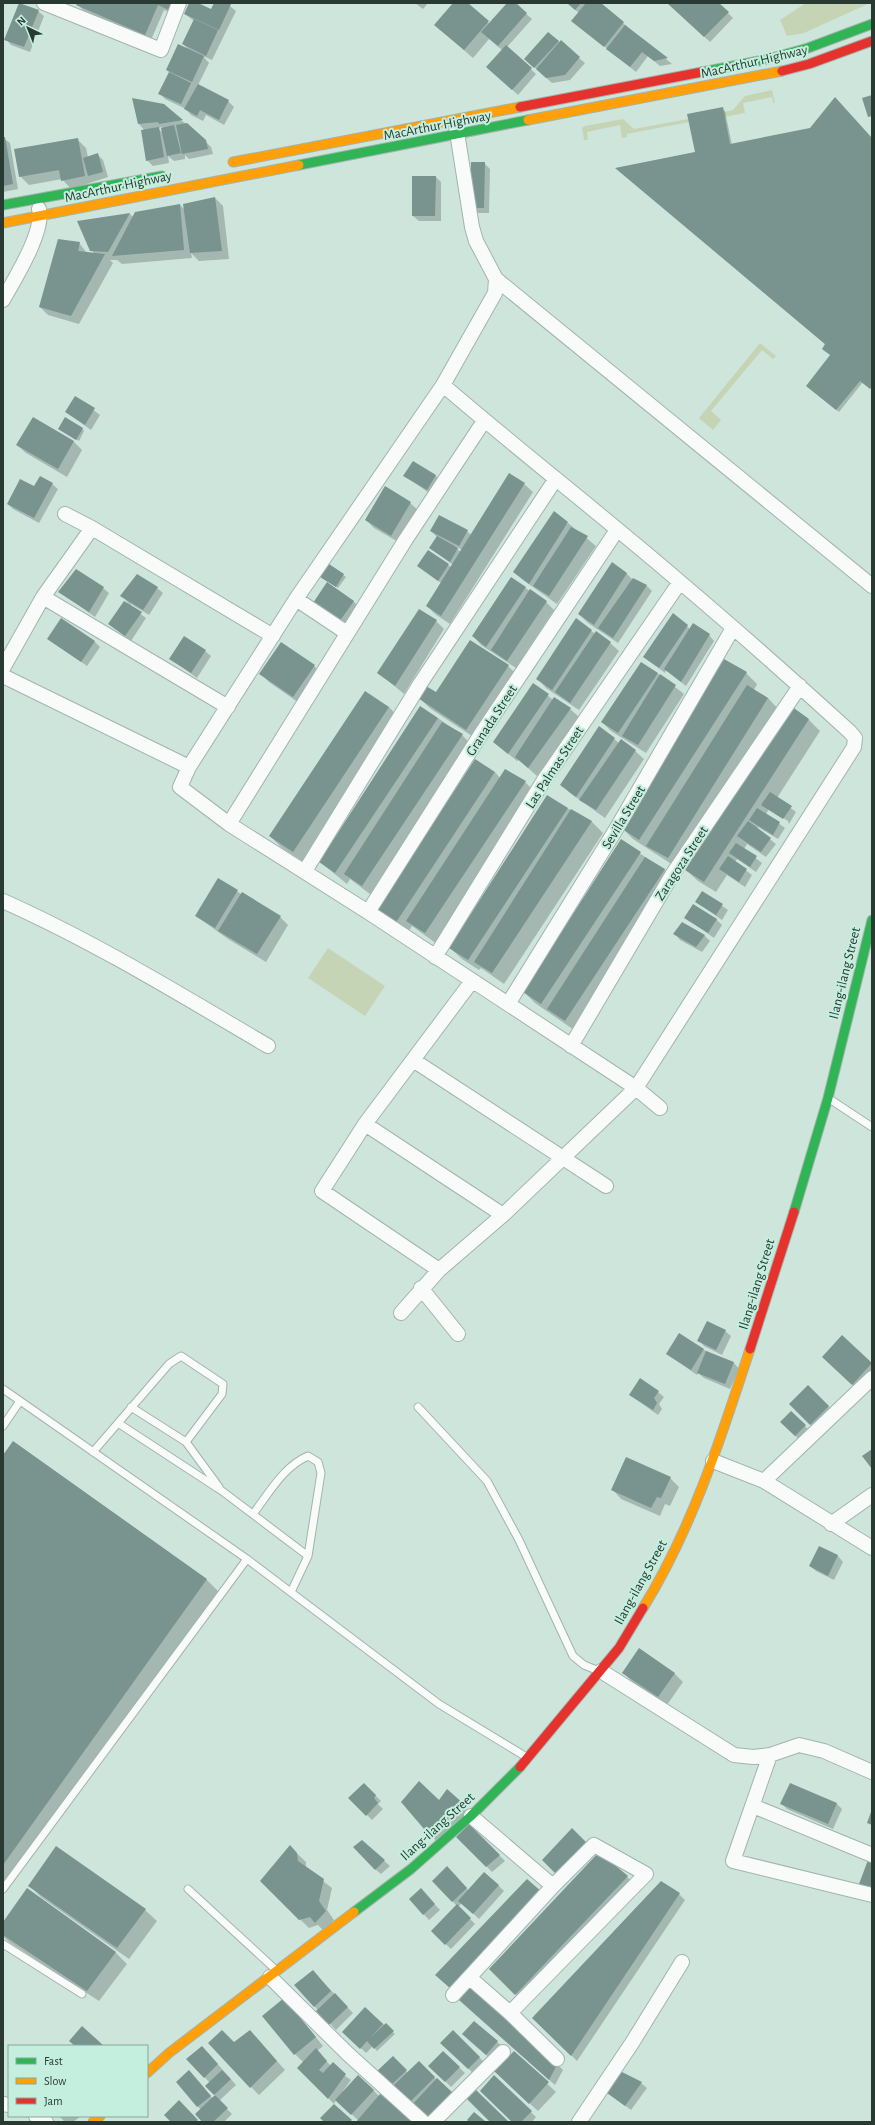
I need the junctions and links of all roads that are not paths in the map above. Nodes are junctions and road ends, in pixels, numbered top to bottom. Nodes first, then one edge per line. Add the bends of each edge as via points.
1 (44, 3) edge
2 (179, 3) edge
3 (872, 24) edge
4 (872, 41) edge
5 (456, 127) junction
6 (223, 164) dead end
7 (173, 174) dead end
8 (36, 198) junction
9 (3, 205) edge
10 (41, 217) junction
11 (3, 223) edge
12 (496, 279) junction
13 (3, 300) edge
14 (443, 385) junction
15 (484, 421) junction
16 (555, 480) junction
17 (65, 514) dead end
18 (92, 528) junction
19 (617, 530) junction
20 (680, 582) junction
21 (872, 586) edge
22 (43, 597) junction
23 (296, 599) junction
24 (734, 628) junction
25 (347, 634) junction
26 (273, 636) junction
27 (3, 668) edge
28 (3, 676) edge
29 (800, 686) junction
30 (228, 707) junction
31 (189, 767) junction
32 (228, 824) junction
33 (305, 871) junction
34 (3, 901) edge
35 (368, 912) junction
36 (872, 920) edge
37 (435, 957) junction
38 (472, 982) junction
39 (508, 1004) junction
40 (268, 1046) dead end
41 (571, 1046) junction
42 (413, 1060) junction
43 (636, 1088) junction
44 (828, 1098) junction
45 (660, 1108) dead end
46 (365, 1124) junction
47 (872, 1127) edge
48 (563, 1158) junction
49 (606, 1186) dead end
50 (503, 1215) junction
51 (439, 1270) junction
52 (421, 1288) junction
53 (401, 1313) dead end
54 (458, 1334) dead end
55 (872, 1378) edge
56 (3, 1389) edge
57 (20, 1401) junction
58 (132, 1407) junction
59 (418, 1407) dead end
60 (118, 1423) junction
61 (3, 1426) edge
62 (186, 1442) junction
63 (93, 1452) junction
64 (714, 1461) junction
65 (764, 1481) junction
66 (222, 1491) junction
67 (872, 1495) edge
68 (253, 1514) junction
69 (831, 1524) junction
70 (872, 1548) edge
71 (308, 1556) junction
72 (247, 1559) junction
73 (290, 1592) junction
74 (601, 1672) junction
75 (770, 1755) junction
76 (528, 1759) junction
77 (872, 1772) edge
78 (754, 1806) junction
79 (471, 1816) junction
80 (872, 1854) edge
81 (553, 1886) junction
82 (3, 1889) edge
83 (188, 1889) dead end
84 (872, 1895) edge
85 (3, 1944) edge
86 (682, 1962) dead end
87 (274, 1974) junction
88 (470, 1978) junction
89 (82, 1994) dead end
90 (453, 1995) dead end
91 (510, 2013) junction
92 (503, 2052) dead end
93 (557, 2059) dead end
94 (148, 2072) edge
95 (423, 2122) edge
96 (433, 2122) edge
97 (580, 2122) edge

1 - 2 street via 161,50
3 - 5 main road, MacArthur Highway via 808,48 768,59 627,85
4 - 5 main road, MacArthur Highway via 809,64 772,73
5 - 6 main road, MacArthur Highway
5 - 10 main road, MacArthur Highway
5 - 12 street via 472,227 476,242
7 - 8 main road, MacArthur Highway
8 - 9 main road, MacArthur Highway
8 - 10 street
10 - 11 main road, MacArthur Highway
10 - 13 street via 28,255
12 - 14 street via 495,292
12 - 21 street
14 - 15 street
14 - 23 street
15 - 16 street
15 - 25 street
16 - 19 street
16 - 33 street via 420,684
17 - 18 street
18 - 22 street
18 - 26 street
19 - 20 street
19 - 35 street, Granada Street
20 - 24 street
20 - 37 street, Las Palmas Street via 544,780
22 - 27 street
22 - 30 street
23 - 25 street
23 - 26 street
24 - 29 street
24 - 39 street, Sevilla Street via 615,831
25 - 32 street
26 - 30 street
28 - 31 street
29 - 41 street, Zaragoza Street via 672,875
29 - 43 street via 850,732 855,738 854,747
30 - 31 street
31 - 32 street via 180,787
32 - 33 street
33 - 35 street
34 - 40 street via 160,981
35 - 37 street
36 - 44 main road, Ilang-ilang Street
37 - 38 street
38 - 39 street
38 - 42 street
39 - 41 street
41 - 43 street
42 - 46 street
42 - 48 street
43 - 45 street
43 - 48 street
44 - 47 lane
44 - 64 main road, Ilang-ilang Street via 768,1296
46 - 50 street
46 - 51 street via 322,1191
48 - 49 street
48 - 50 street
50 - 51 street
51 - 52 street
52 - 53 street
52 - 54 street
55 - 65 street
56 - 57 lane
57 - 61 lane
57 - 63 lane
58 - 60 lane
58 - 62 lane
58 - 62 lane via 169,1364 181,1356 223,1384 222,1394
59 - 74 lane via 487,1481 519,1540 573,1656 584,1665
60 - 63 lane
60 - 66 lane
62 - 66 lane
63 - 72 lane
64 - 65 street
64 - 74 main road, Ilang-ilang Street via 660,1581 619,1648
65 - 69 street
66 - 68 lane
67 - 69 street
68 - 71 lane
68 - 71 lane via 284,1473 297,1461 308,1456 318,1462 321,1473
69 - 70 street
71 - 73 lane
72 - 73 lane
72 - 82 lane
73 - 76 lane via 439,1704
74 - 75 street via 734,1755
74 - 76 main road, Ilang-ilang Street
75 - 77 street via 798,1745 824,1751
75 - 78 street
76 - 79 main road, Ilang-ilang Street
78 - 80 street
78 - 84 street via 733,1861
79 - 81 street
79 - 87 main road, Ilang-ilang Street via 411,1869
81 - 88 street
81 - 91 street via 594,1845 646,1874
83 - 87 lane
85 - 89 lane
86 - 97 street
87 - 94 main road, Ilang-ilang Street via 169,2053
87 - 95 street via 348,2054
88 - 90 street
88 - 91 street
91 - 93 street
92 - 96 street

